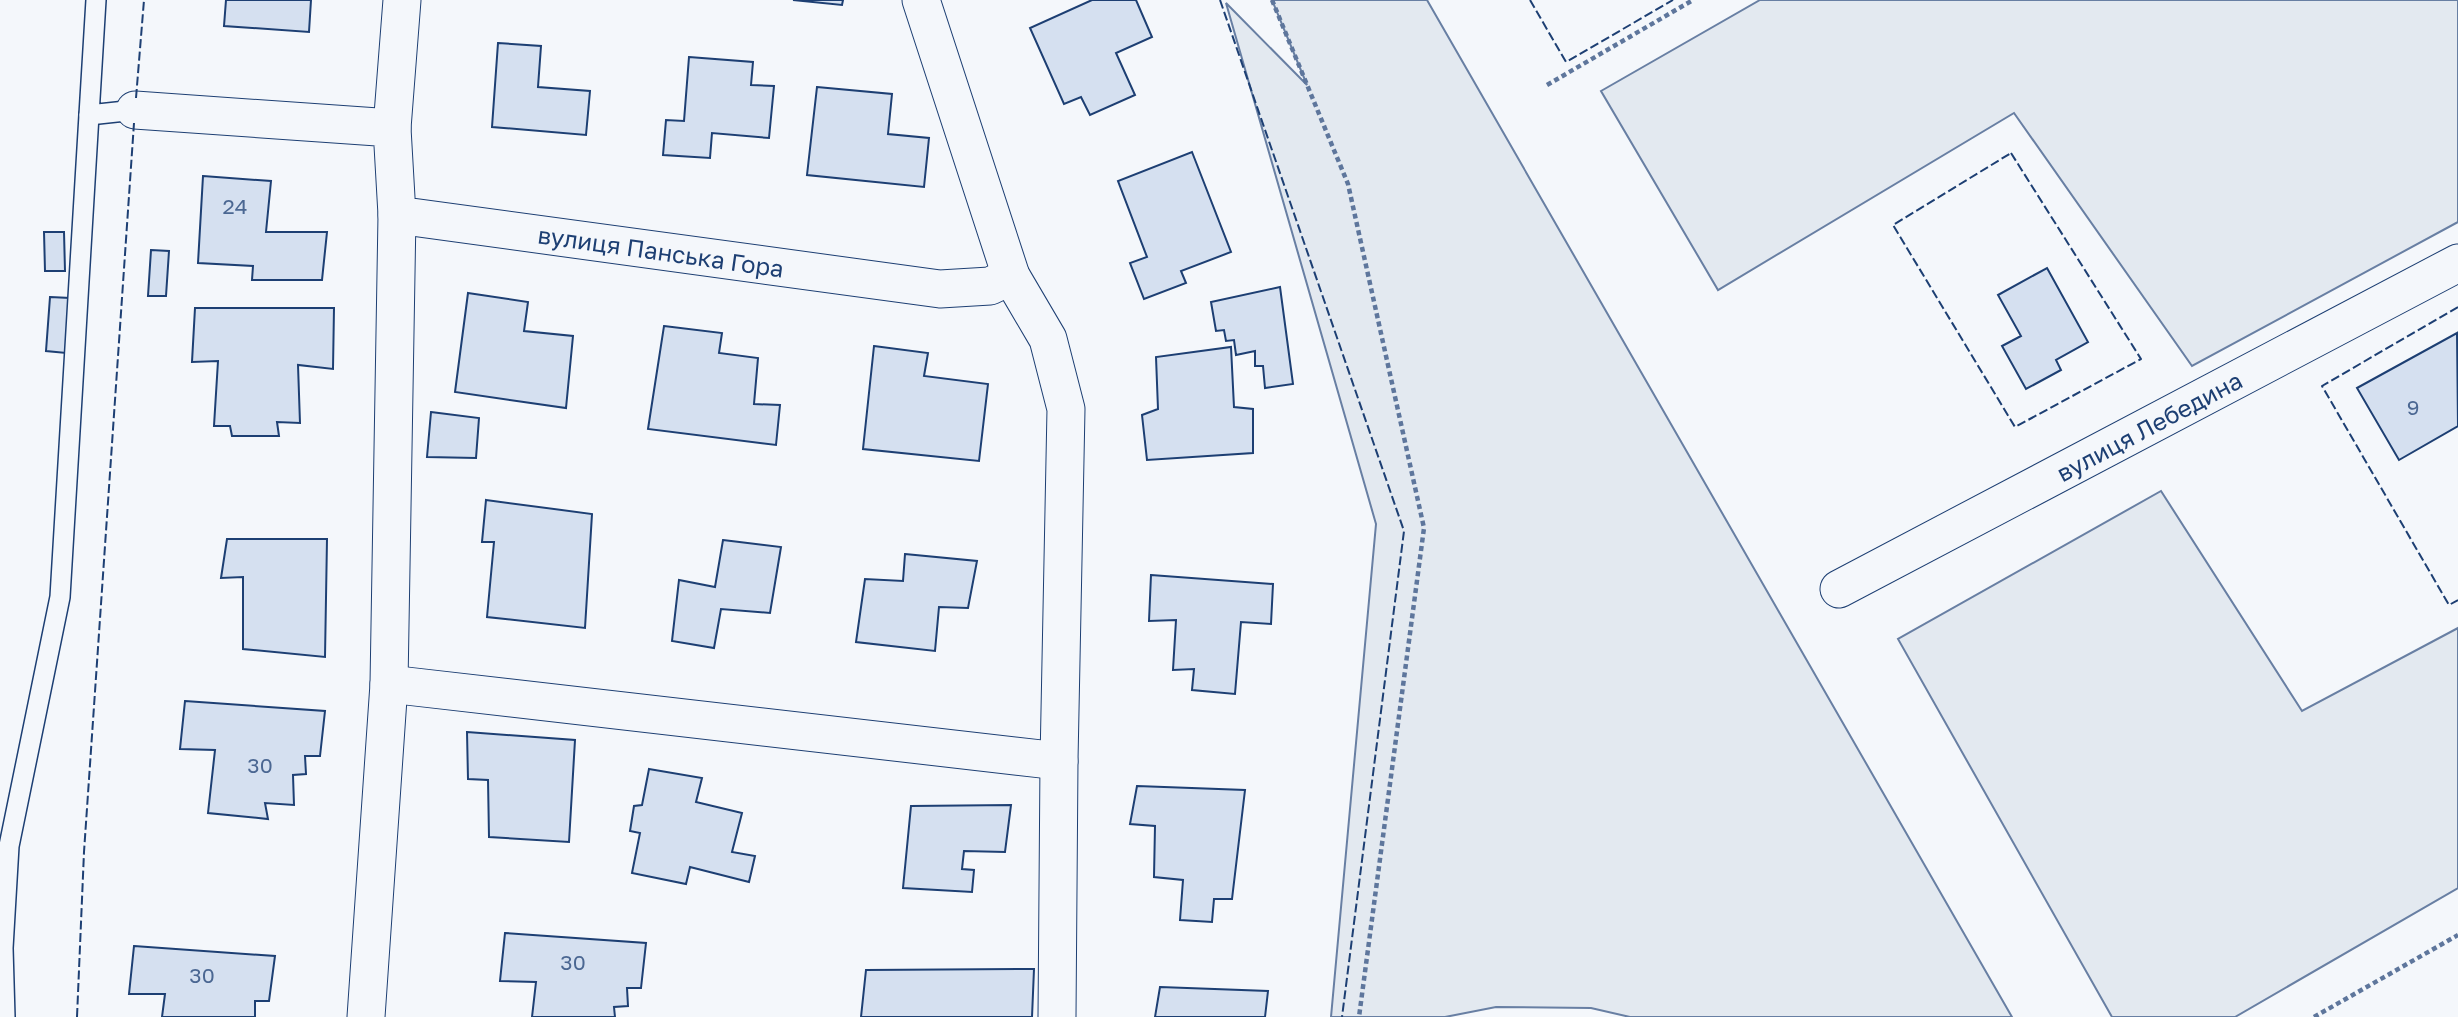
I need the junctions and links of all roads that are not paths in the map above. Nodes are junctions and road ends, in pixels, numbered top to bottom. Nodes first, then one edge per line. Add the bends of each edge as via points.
1 (96, 0) edge
2 (402, 0) edge
3 (921, 0) edge
4 (135, 110) joint
5 (89, 115) junction
6 (392, 128) junction
7 (397, 215) junction
8 (2458, 263) edge
9 (1011, 276) junction
10 (1839, 589) dead end
11 (389, 684) junction
12 (1059, 761) junction
13 (5, 1017) edge
14 (366, 1017) edge
15 (1057, 1017) edge

1 - 5 lane
2 - 6 street
3 - 9 street
4 - 5 lane
4 - 6 street
5 - 13 lane via 60,597 9,846 3,948
6 - 7 street
7 - 9 street, вулиця Панська Гора via 940,289 990,286
7 - 11 street
8 - 10 street, вулиця Лебедина
9 - 12 street via 1048,339 1066,409
11 - 12 street
11 - 14 street
12 - 15 street

